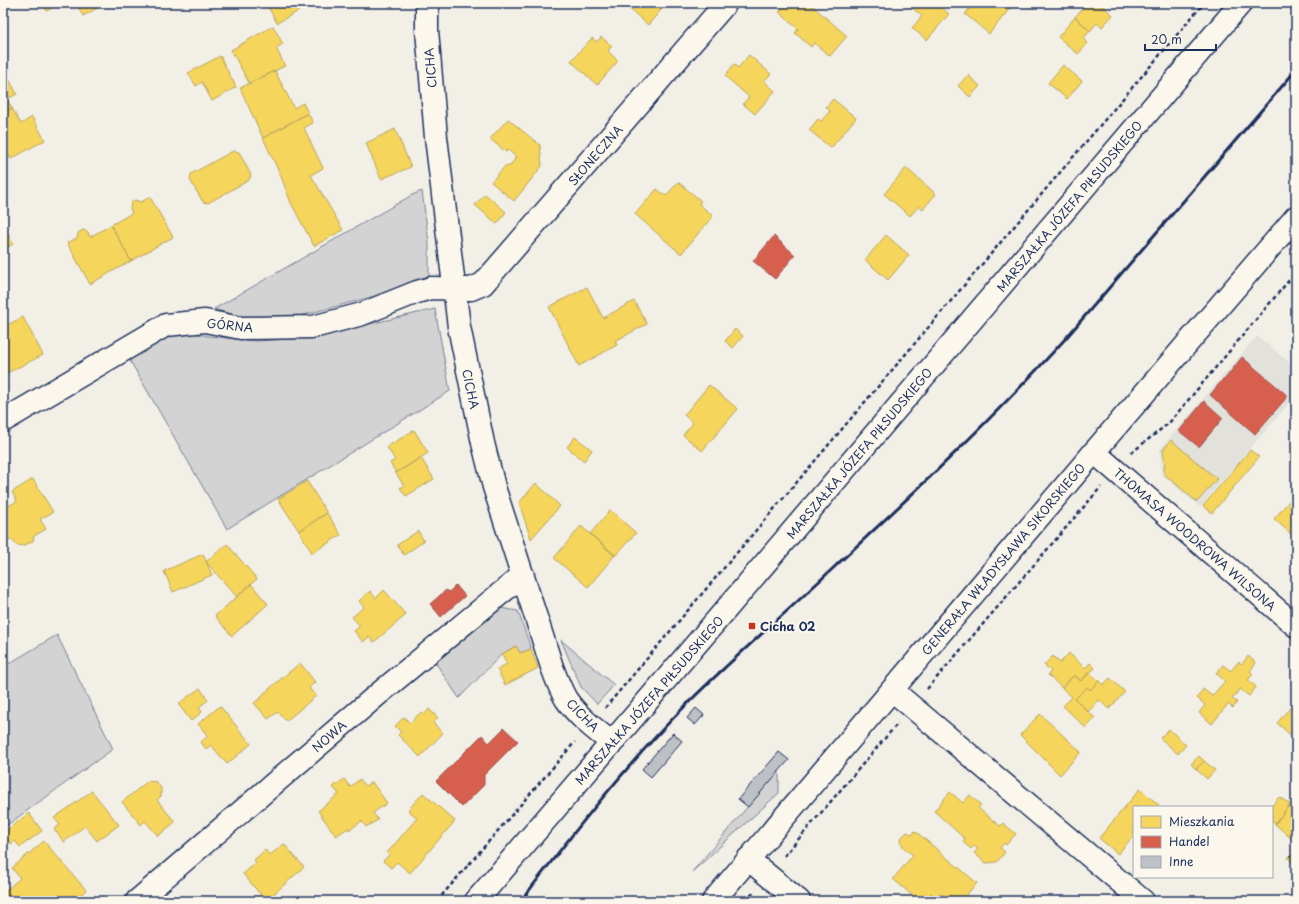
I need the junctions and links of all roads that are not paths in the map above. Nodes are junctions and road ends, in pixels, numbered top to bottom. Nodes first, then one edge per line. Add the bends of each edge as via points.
1 (426, 3) edge
2 (726, 3) edge
3 (1241, 3) edge
4 (1296, 218) edge
5 (453, 288) junction
6 (3, 422) edge
7 (1094, 452) junction
8 (523, 575) junction
9 (1296, 626) edge
10 (892, 690) junction
11 (612, 743) junction
12 (748, 859) junction
13 (137, 901) edge
14 (476, 901) edge
15 (712, 901) edge
16 (798, 901) edge
17 (1142, 901) edge

1 - 5 street, CICHA via 436,137
2 - 5 street, SŁONECZNA via 483,284 471,289
3 - 11 street, MARSZAŁKA JÓZEFA PIŁSUDSKIEGO
4 - 7 street, GENERAŁA WŁADYSŁAWA SIKORSKIEGO
5 - 6 street, GÓRNA via 431,288 362,314 313,327 242,328 204,321 166,325
5 - 8 street, CICHA via 458,327 483,443
7 - 9 street, THOMASA WOODROWA WILSONA
7 - 10 street, GENERAŁA WŁADYSŁAWA SIKORSKIEGO
8 - 11 street, CICHA via 560,687 572,708
8 - 13 street, NOWA via 376,696
10 - 12 street, GENERAŁA WŁADYSŁAWA SIKORSKIEGO
10 - 17 street
11 - 14 street, MARSZAŁKA JÓZEFA PIŁSUDSKIEGO
12 - 15 street, GENERAŁA WŁADYSŁAWA SIKORSKIEGO
12 - 16 street

